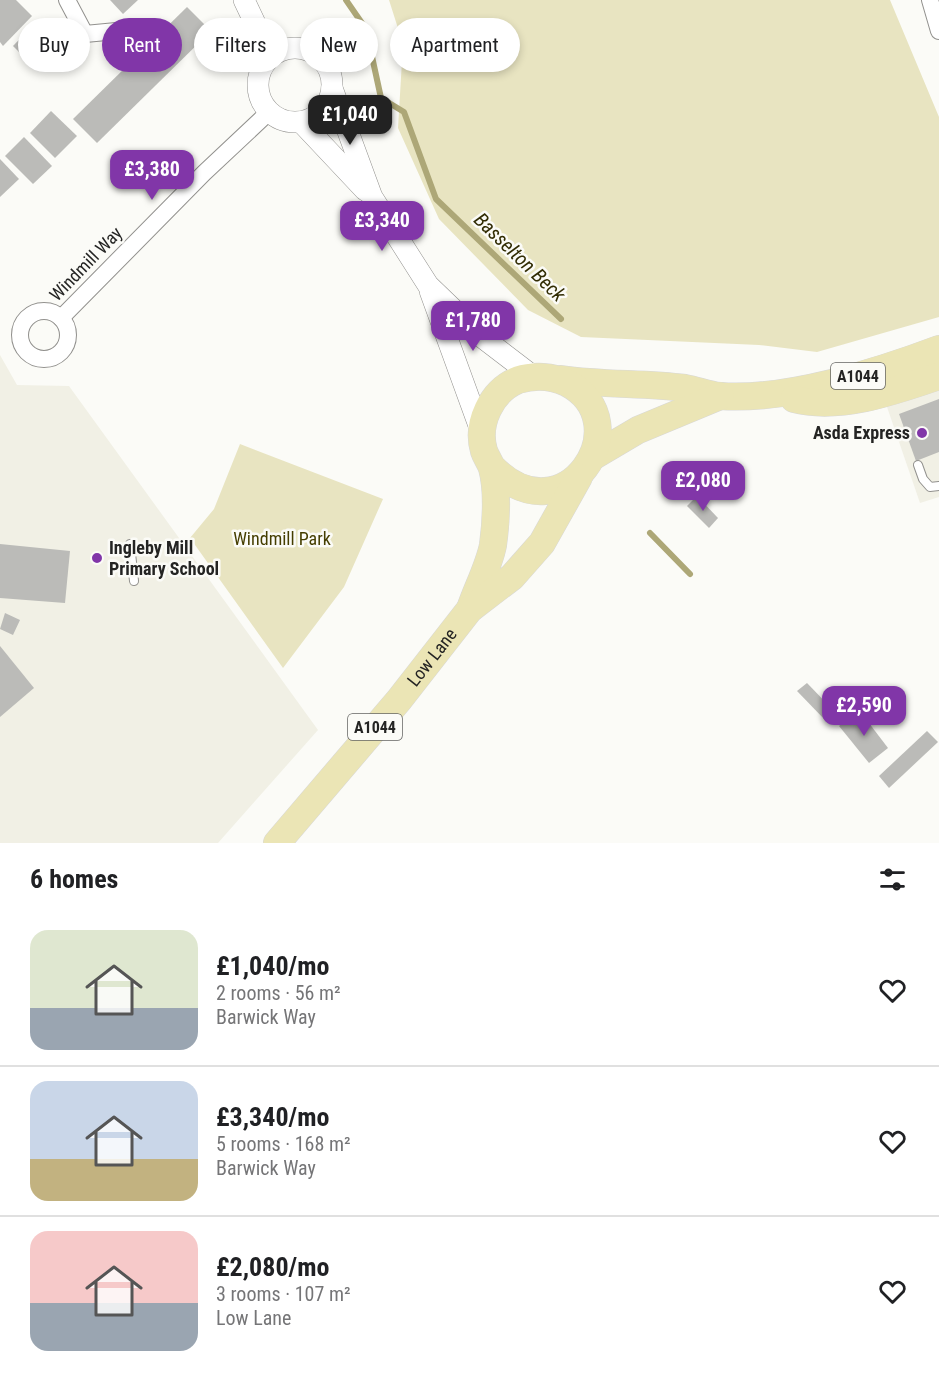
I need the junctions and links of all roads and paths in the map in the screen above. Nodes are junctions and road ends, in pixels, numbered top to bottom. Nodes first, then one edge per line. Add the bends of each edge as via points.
1 (67, 0) edge
2 (244, 0) edge
3 (928, 5) edge
4 (77, 18) edge
5 (253, 18) edge
6 (939, 31) edge
7 (288, 50) edge
8 (261, 72) edge
9 (332, 88) junction
10 (269, 112) junction
11 (301, 122) junction
12 (372, 197) junction
13 (428, 285) junction
14 (61, 318) dead end
15 (939, 349) edge
16 (939, 376) edge
17 (546, 378) junction
18 (774, 393) junction
19 (720, 396) junction
20 (482, 434) junction
21 (918, 465) dead end
22 (586, 466) junction
23 (492, 467) junction
24 (939, 486) edge
25 (130, 544) dead end
26 (134, 581) dead end
27 (470, 609) junction
28 (277, 843) edge

1 - 4 street
2 - 5 street
3 - 6 street
7 - 9 street via 312,52 323,61
8 - 10 street via 258,84
9 - 11 street via 328,104 316,116
9 - 12 street
10 - 11 street via 289,122
10 - 14 street, Windmill Way
11 - 12 street
12 - 13 street
13 - 17 street via 483,338
13 - 20 street
15 - 18 main road, A1044 via 858,376
16 - 18 main road, A1044 via 868,397 811,403
17 - 19 main road, A1044 via 597,385 685,388
17 - 20 main road via 518,381 497,395 484,417
17 - 22 main road via 574,387 596,418 598,437
18 - 19 main road, A1044
19 - 22 main road, A1044 via 638,430
20 - 23 main road via 484,451
21 - 24 lane via 930,487
22 - 23 main road via 563,487 543,492 524,490 506,481
22 - 27 main road, Low Lane / A1044 via 542,543 512,577
23 - 27 main road, Low Lane / A1044 via 493,546
25 - 26 lane
27 - 28 main road, Low Lane / A1044 via 399,700

